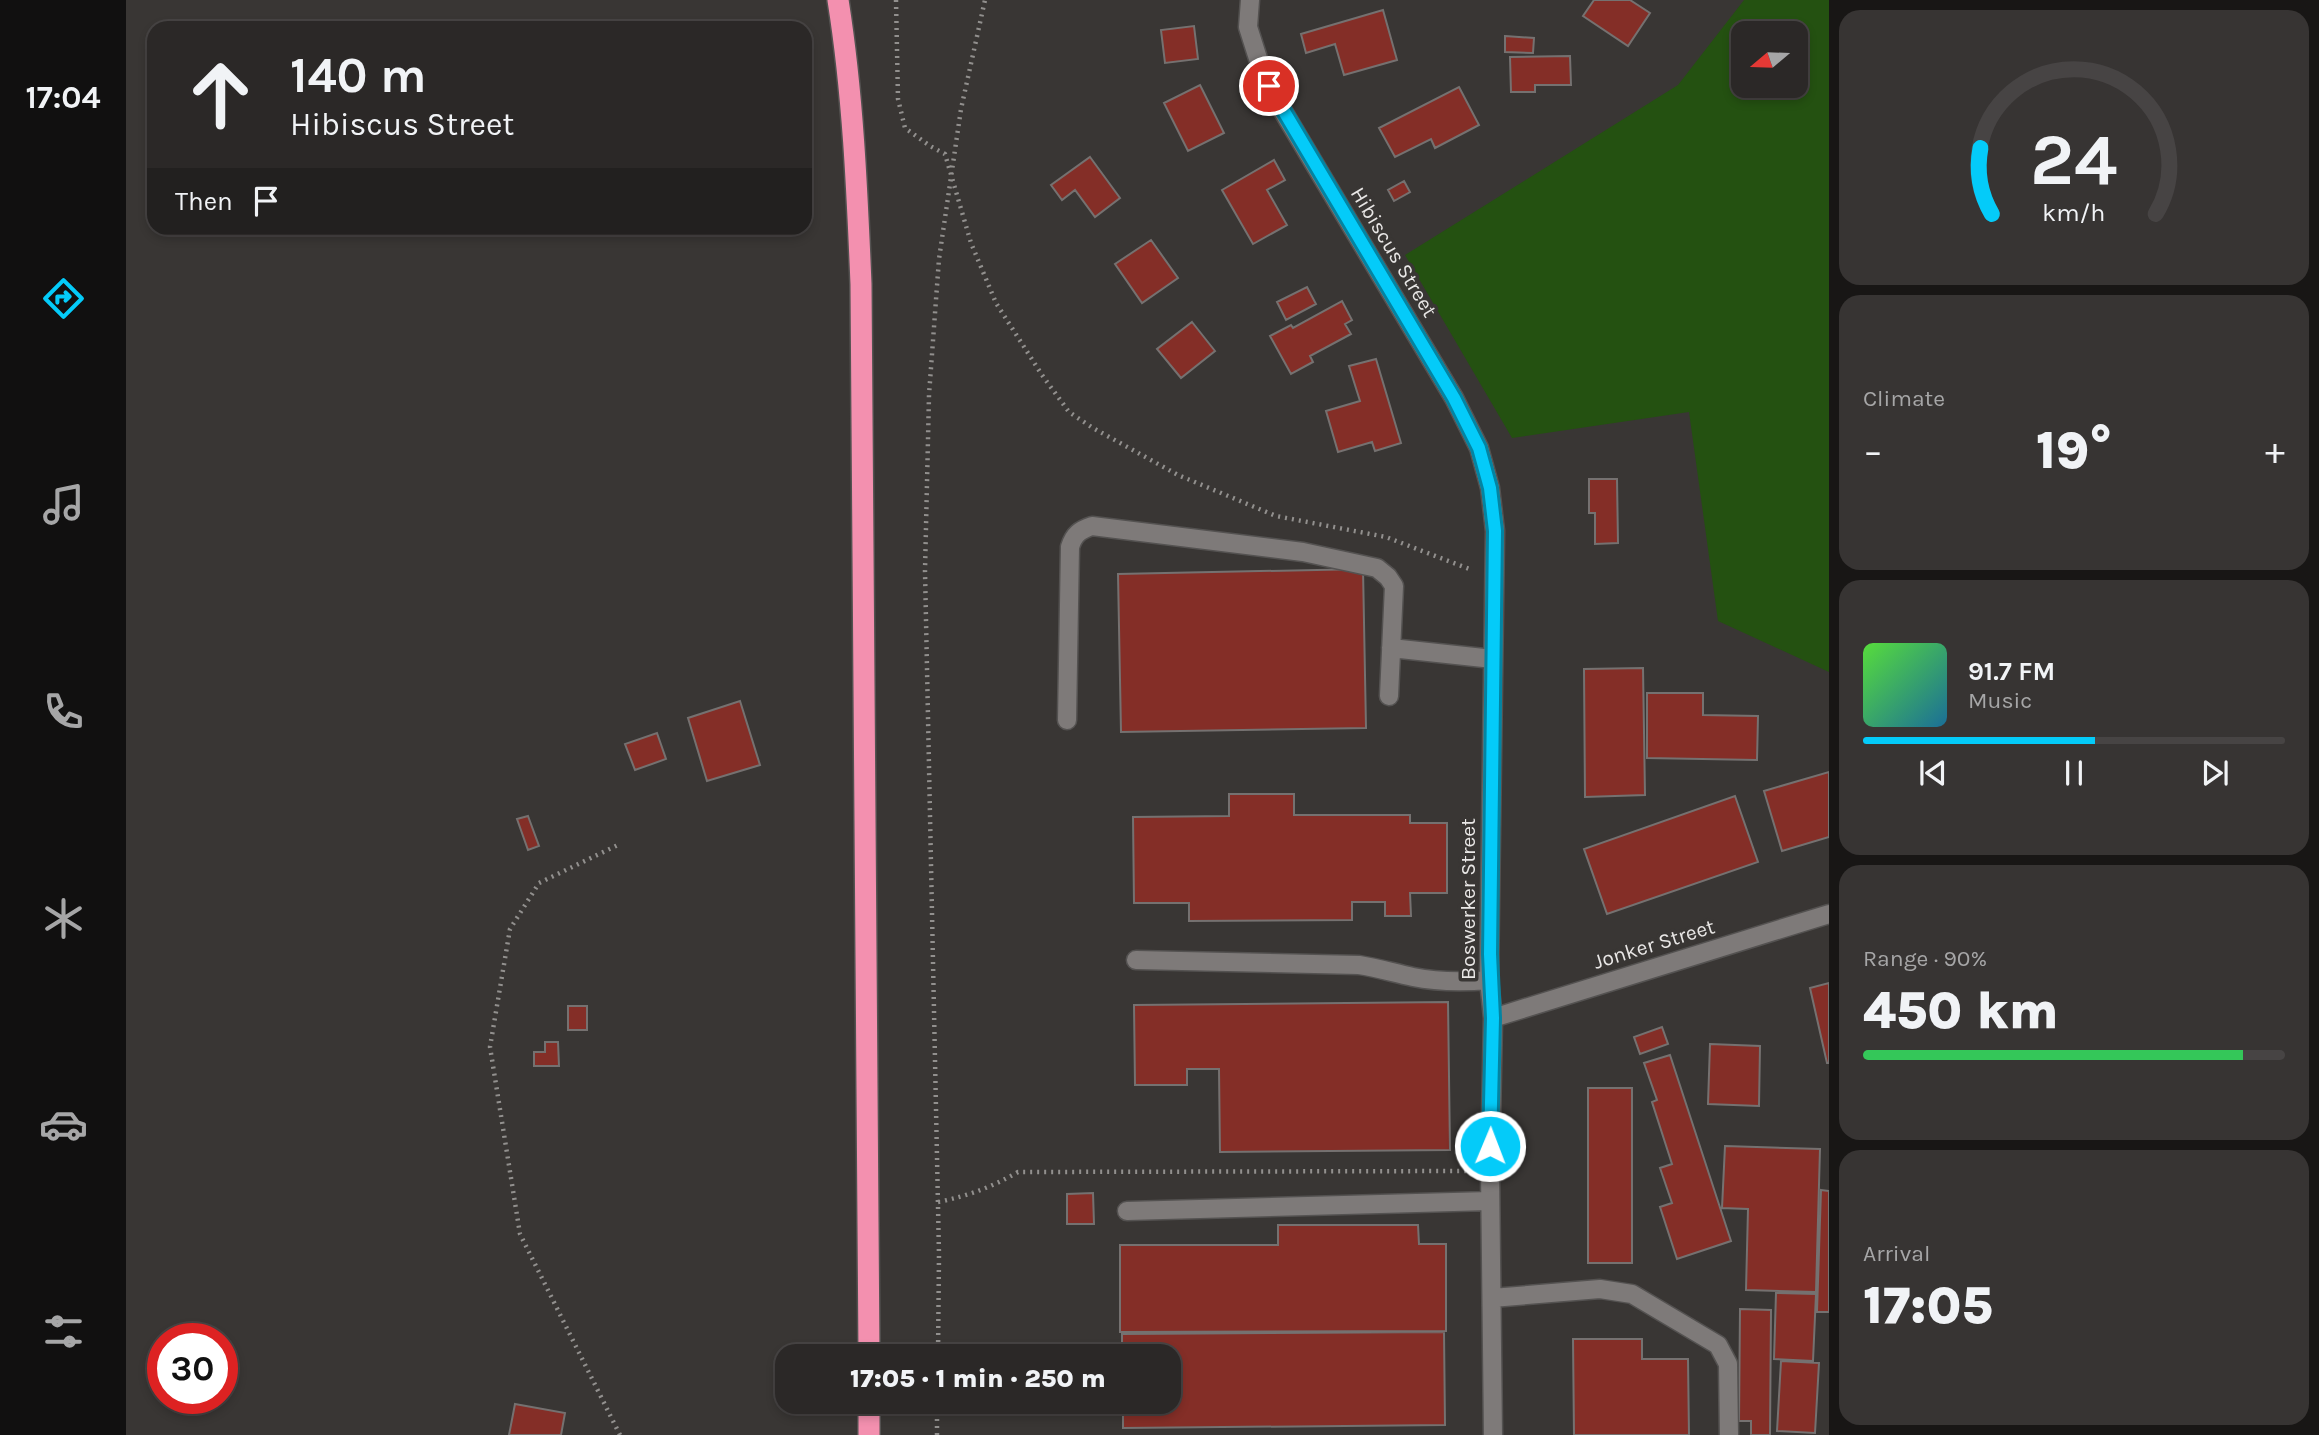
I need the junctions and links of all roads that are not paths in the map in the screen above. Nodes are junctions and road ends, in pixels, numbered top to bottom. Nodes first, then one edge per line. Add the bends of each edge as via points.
1 (838, 0) edge
2 (1250, 0) edge
3 (1495, 531) joint
4 (1391, 648) junction
5 (1493, 659) junction
6 (1389, 696) dead end
7 (1067, 720) dead end
8 (1829, 914) edge
9 (1136, 960) dead end
10 (1489, 981) junction
11 (1493, 1018) junction
12 (1490, 1201) junction
13 (1127, 1211) dead end
14 (1492, 1298) junction
15 (869, 1344) edge
16 (869, 1414) edge
17 (869, 1435) edge
18 (1493, 1435) edge
19 (1729, 1435) edge

1 - 15 highway via 862,284
2 - 3 street, Hibiscus Street via 1248,27 1278,103 1454,398 1479,448
3 - 5 street, Boswerker Street
4 - 5 street
4 - 6 street
4 - 7 street via 1394,586 1377,568 1303,552 1092,526 1080,530 1070,547
5 - 10 street, Boswerker Street
8 - 11 street, Jonker Street
9 - 10 street via 1359,965 1413,977
10 - 11 street, Boswerker Street
11 - 12 street, Boswerker Street
12 - 13 street
12 - 14 street, Boswerker Street
14 - 18 street, Boswerker Street
14 - 19 street via 1600,1289 1632,1294 1718,1345 1726,1356
16 - 17 highway

